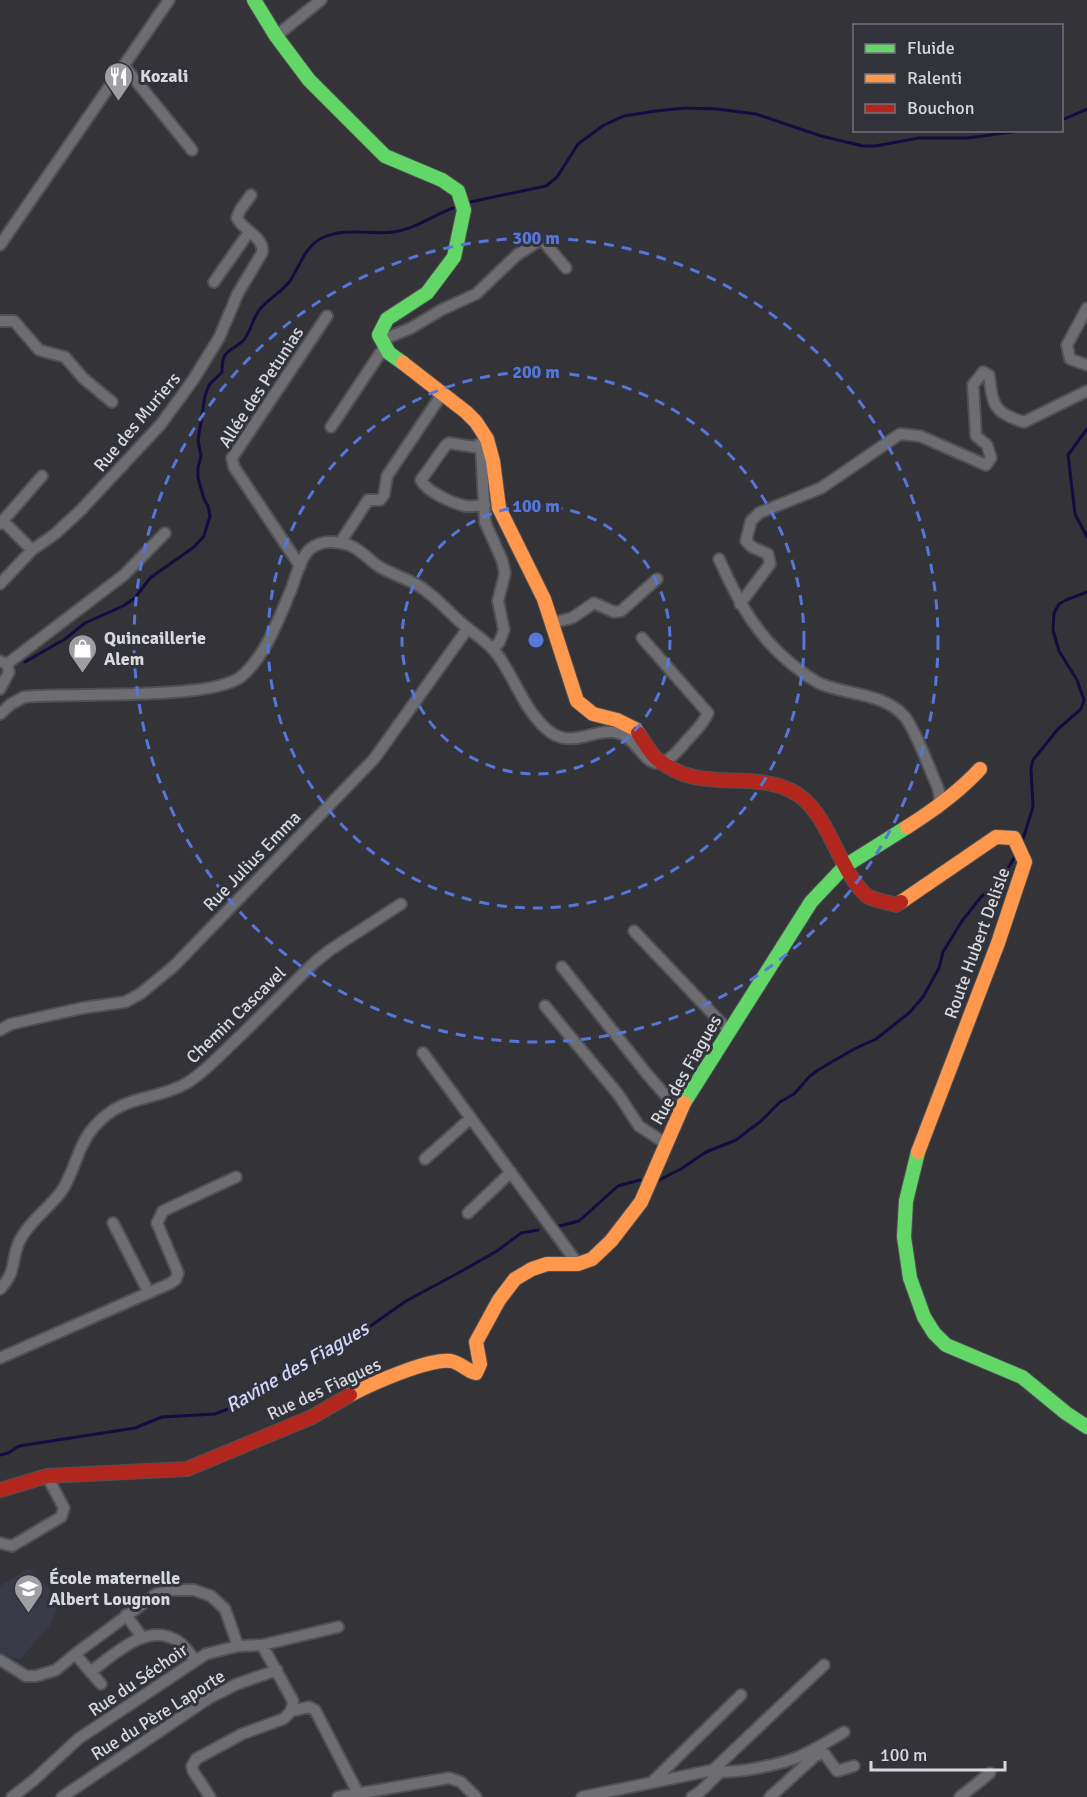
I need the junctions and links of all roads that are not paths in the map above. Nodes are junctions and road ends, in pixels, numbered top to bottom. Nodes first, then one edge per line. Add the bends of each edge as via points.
1 (169, 0) edge
2 (254, 0) edge
3 (321, 0) edge
4 (276, 36) junction
5 (124, 66) junction
6 (192, 150) dead end
7 (251, 195) dead end
8 (249, 232) junction
9 (0, 245) edge
10 (566, 268) dead end
11 (214, 282) dead end
12 (1087, 308) edge
13 (327, 316) dead end
14 (0, 321) edge
15 (384, 343) junction
16 (1087, 365) edge
17 (1087, 392) edge
18 (442, 394) junction
19 (112, 402) dead end
20 (331, 427) dead end
21 (484, 442) junction
22 (42, 476) dead end
23 (485, 505) junction
24 (2, 523) edge
25 (165, 533) dead end
26 (340, 543) junction
27 (32, 550) junction
28 (719, 559) dead end
29 (300, 566) junction
30 (657, 579) dead end
31 (0, 584) edge
32 (740, 604) junction
33 (551, 623) junction
34 (468, 628) junction
35 (642, 638) dead end
36 (492, 648) junction
37 (3, 663) edge
38 (0, 689) edge
39 (0, 714) edge
40 (662, 762) junction
41 (980, 769) dead end
42 (938, 808) junction
43 (845, 866) junction
44 (400, 904) dead end
45 (634, 931) dead end
46 (562, 967) dead end
47 (545, 1006) dead end
48 (0, 1030) edge
49 (729, 1031) junction
50 (423, 1053) dead end
51 (680, 1111) junction
52 (471, 1118) junction
53 (665, 1143) junction
54 (424, 1159) dead end
55 (511, 1172) junction
56 (236, 1177) dead end
57 (468, 1214) dead end
58 (113, 1223) dead end
59 (578, 1264) junction
60 (0, 1289) edge
61 (149, 1293) junction
62 (0, 1358) edge
63 (1086, 1425) edge
64 (47, 1476) junction
65 (0, 1490) edge
66 (0, 1543) edge
67 (126, 1616) junction
68 (338, 1627) dead end
69 (142, 1637) junction
70 (262, 1645) junction
71 (238, 1646) junction
72 (75, 1654) junction
73 (0, 1660) edge
74 (195, 1660) junction
75 (824, 1665) dead end
76 (277, 1670) junction
77 (90, 1672) junction
78 (100, 1684) dead end
79 (741, 1695) dead end
80 (291, 1711) junction
81 (844, 1732) dead end
82 (854, 1766) dead end
83 (717, 1771) junction
84 (990, 1773) dead end
85 (652, 1782) junction
86 (360, 1795) edge
87 (12, 1797) edge
88 (62, 1797) edge
89 (210, 1797) edge
90 (338, 1797) edge
91 (476, 1797) edge
92 (582, 1797) edge
93 (692, 1797) edge
94 (770, 1797) edge
95 (960, 1797) edge

1 - 5 street
2 - 4 main road
3 - 4 street
4 - 15 main road via 309,80 385,156 458,190 464,210 454,257 427,293 387,319 379,335
5 - 6 street
5 - 9 street
7 - 8 street, Rue des Muriers via 237,218
8 - 11 street
8 - 27 street, Rue des Muriers via 261,243 262,253 193,380 161,424 108,482 55,534
10 - 15 street via 539,241 517,255 476,294
12 - 16 street via 1067,345 1070,359
13 - 29 street, Allée des Petunias via 232,458 234,467
14 - 19 street via 14,321 39,350 65,357
15 - 18 main road, Route Hubert Delisle via 389,353
15 - 20 street
17 - 32 street via 1024,422 1005,416 993,400 989,375 983,372 973,385 976,436 987,445 991,458 986,465 920,436 900,434 821,488 759,513 750,521 746,541 768,554 770,564
18 - 21 main road, Route Hubert Delisle via 476,422
18 - 26 street via 387,476 384,495 380,500 368,500
21 - 23 street
21 - 23 street via 473,447 449,443 421,480 424,486 451,501 465,506
21 - 33 main road, Route Hubert Delisle via 493,461 499,508 539,589
22 - 24 street
23 - 36 street via 485,522 505,573 498,601 504,630 499,643
24 - 27 street
25 - 37 street via 124,575
26 - 29 street via 315,546
26 - 34 street via 351,545 378,566 424,589
27 - 31 street, Rue des Muriers
28 - 32 street
29 - 39 street via 263,649 245,673 232,682 178,691 24,697
30 - 33 street via 621,611 594,603 572,618
32 - 42 street via 771,646 807,675 829,687 888,704 906,718 938,788
33 - 40 main road, Route Hubert Delisle via 577,701 593,714 635,729
34 - 36 street
34 - 48 street, Rue Julius Emma via 374,759 174,966 125,1002 82,1008
35 - 40 street via 708,713 680,748
36 - 40 street via 532,713 552,734 568,739 620,733 647,759
37 - 38 street via 9,672
40 - 43 main road, Route Hubert Delisle via 674,771 710,781 763,781 794,792 819,815
41 - 42 main road, Rue des Fiagues
42 - 43 main road, Rue des Fiagues
43 - 49 main road, Rue des Fiagues via 811,902
43 - 63 main road, Route Hubert Delisle via 867,896 896,905 996,837 1014,838 1025,862 1012,907 924,1136 905,1201 903,1244 918,1302 938,1338 1022,1377
44 - 60 street, Chemin Cascavel via 315,962 187,1083 126,1103 95,1126 62,1191 20,1239 13,1273
45 - 49 street
46 - 51 street
47 - 53 street via 618,1094 639,1126
49 - 51 main road, Rue des Fiagues
50 - 52 street
51 - 53 main road, Rue des Fiagues
52 - 54 street
52 - 55 street
53 - 59 main road, Rue des Fiagues via 641,1202 611,1241 592,1259
55 - 57 street
55 - 59 street
56 - 61 street via 163,1211 156,1223 178,1273 171,1283
58 - 61 street
59 - 64 main road, Rue des Fiagues via 547,1264 515,1279 476,1342 480,1364 476,1373 450,1360 430,1364 370,1384 312,1417 187,1469
61 - 62 street
64 - 65 main road, Rue des Fiagues
64 - 66 street via 64,1508 61,1517 12,1546
67 - 69 street
67 - 71 street via 156,1594 194,1590 211,1596 225,1609
67 - 72 street
68 - 70 street, Rue du Séchoir
69 - 74 street via 175,1639
69 - 77 street
70 - 71 street, Rue du Séchoir
70 - 76 street
71 - 74 street, Rue du Séchoir
72 - 73 street via 56,1670 31,1677
72 - 77 street
74 - 87 street, Rue du Séchoir via 69,1746
75 - 83 street
76 - 80 street via 293,1701
76 - 88 street, Rue du Père Laporte via 209,1698
77 - 78 street
79 - 85 street
80 - 86 street via 309,1707 315,1710
80 - 89 street via 283,1719 242,1734 196,1759 193,1771
81 - 83 street via 795,1759 744,1770
82 - 94 street via 837,1771 824,1753 815,1756
83 - 85 street
83 - 93 street
84 - 95 street
85 - 92 street
86 - 90 street
86 - 91 street via 448,1778 461,1782

